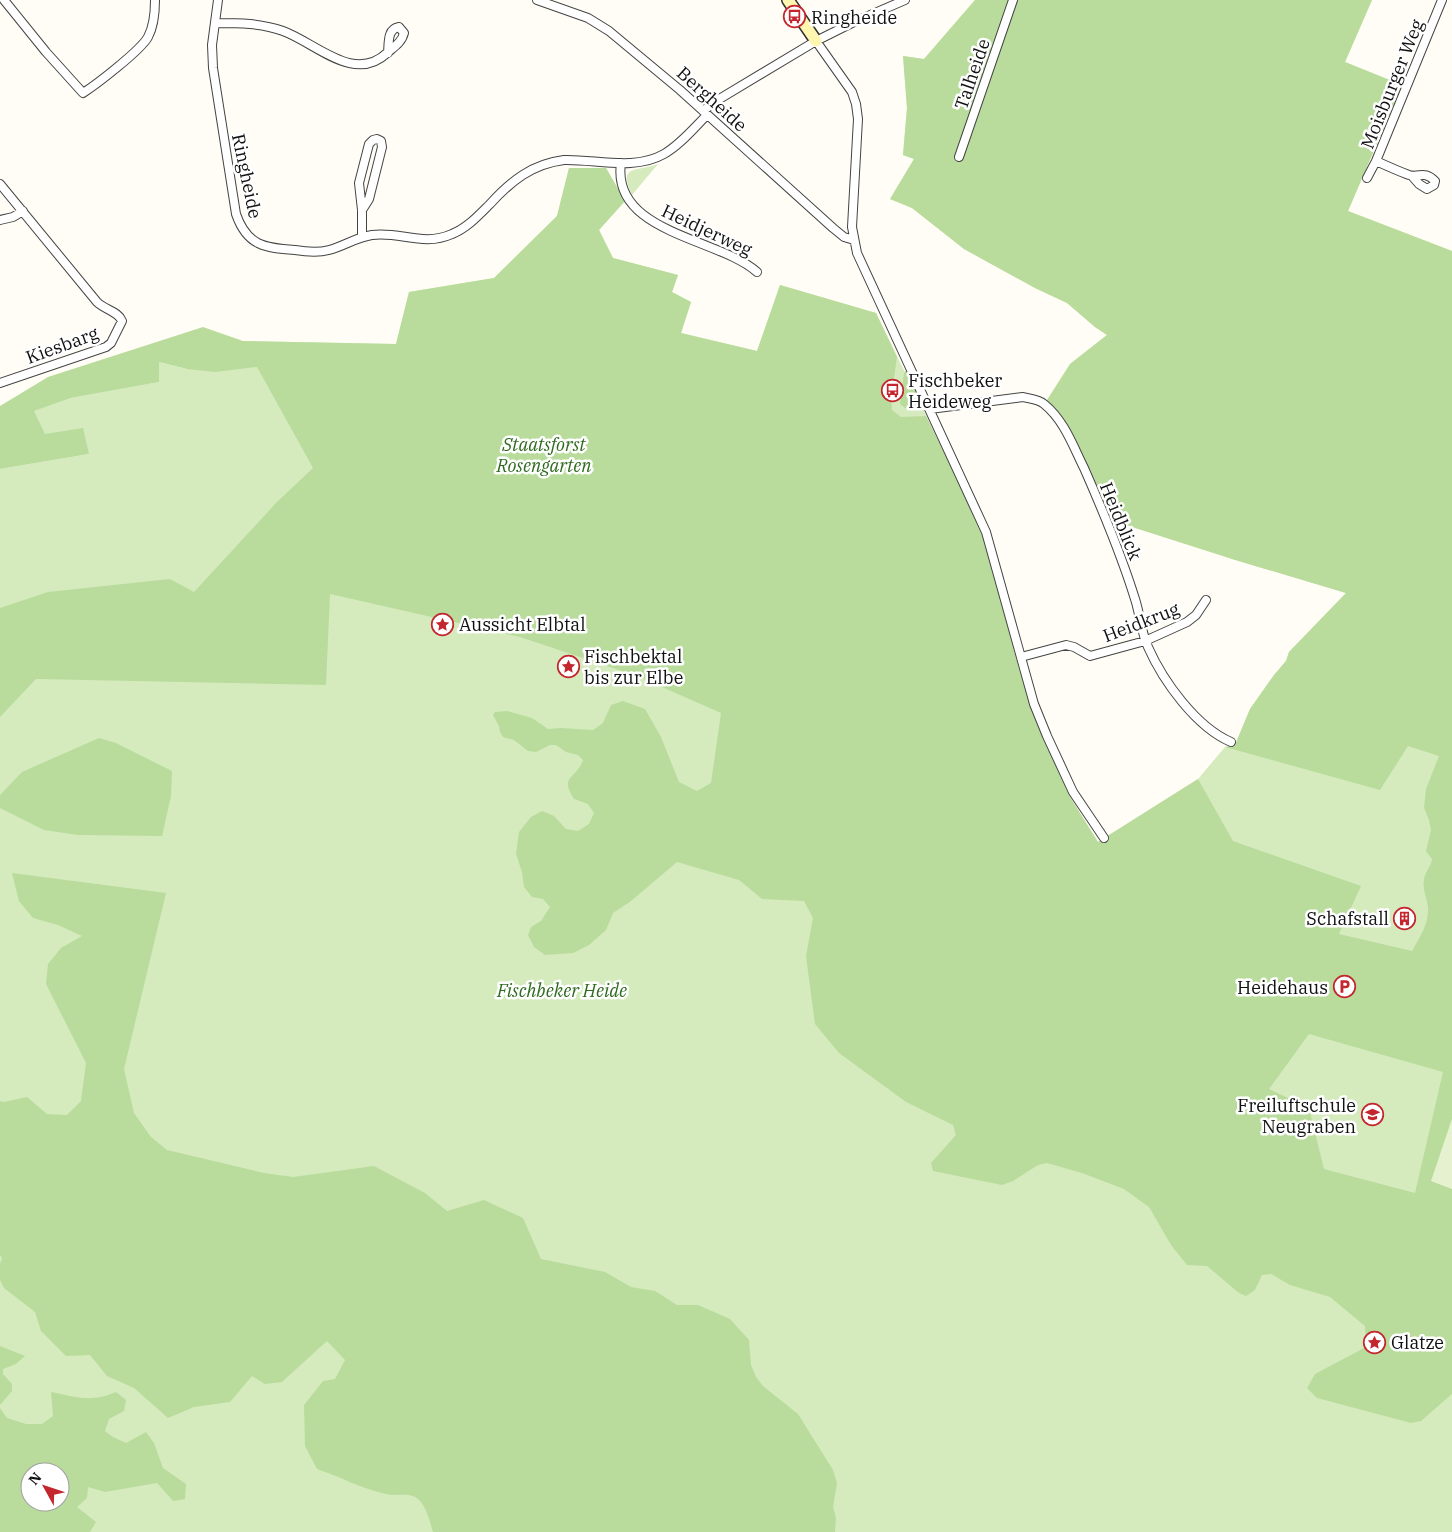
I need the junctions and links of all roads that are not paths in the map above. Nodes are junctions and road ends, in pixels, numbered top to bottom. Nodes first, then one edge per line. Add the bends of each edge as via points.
1 (4, 0) edge
2 (155, 0) edge
3 (218, 0) edge
4 (537, 0) edge
5 (788, 0) edge
6 (905, 0) edge
7 (1013, 0) edge
8 (1442, 0) edge
9 (215, 23) junction
10 (816, 41) junction
11 (388, 53) dead end
12 (705, 113) junction
13 (959, 157) dead end
14 (1376, 162) junction
15 (621, 163) junction
16 (1412, 176) dead end
17 (1367, 178) dead end
18 (0, 184) edge
19 (362, 210) junction
20 (23, 211) junction
21 (0, 220) edge
22 (362, 237) junction
23 (854, 240) junction
24 (758, 272) dead end
25 (0, 383) edge
26 (930, 409) junction
27 (1206, 600) dead end
28 (1145, 641) junction
29 (1021, 657) junction
30 (1231, 742) dead end
31 (1104, 838) dead end

1 - 2 street via 83,93 147,38 156,14
3 - 9 street, Ringheide
4 - 12 street, Bergheide via 599,24
5 - 10 street
6 - 10 street, Ringheide
7 - 13 street, Talheide
8 - 14 street, Moisburger Weg
9 - 11 street via 252,23 275,28 356,65 375,62
9 - 22 street, Ringheide via 213,68 232,193 241,227 263,247 311,252 330,250
10 - 12 street, Ringheide via 716,101
10 - 23 street via 852,92 856,104
12 - 15 street, Ringheide via 663,155 633,164
12 - 23 street, Bergheide via 833,228
14 - 16 street
14 - 17 street, Moisburger Weg
15 - 22 street, Ringheide via 564,160 533,168 515,180 468,225 444,237 426,240 381,235
15 - 24 street, Heidjerweg via 619,176 625,193 655,224 739,259
18 - 20 street
19 - 19 street via 382,147 378,139 369,144 359,183
19 - 22 street
20 - 21 street
20 - 25 street, Kiesbarg via 99,304 122,321 106,347
23 - 26 street via 857,253
26 - 28 street, Heidblick via 1023,397 1044,404 1057,418 1067,432 1103,511 1135,600
26 - 29 street via 986,532
27 - 28 street, Heidkrug via 1187,622
28 - 29 street, Heidkrug via 1090,656 1066,645
28 - 30 street, Heidblick via 1162,672 1190,710 1206,726
29 - 31 street via 1050,745 1073,792

